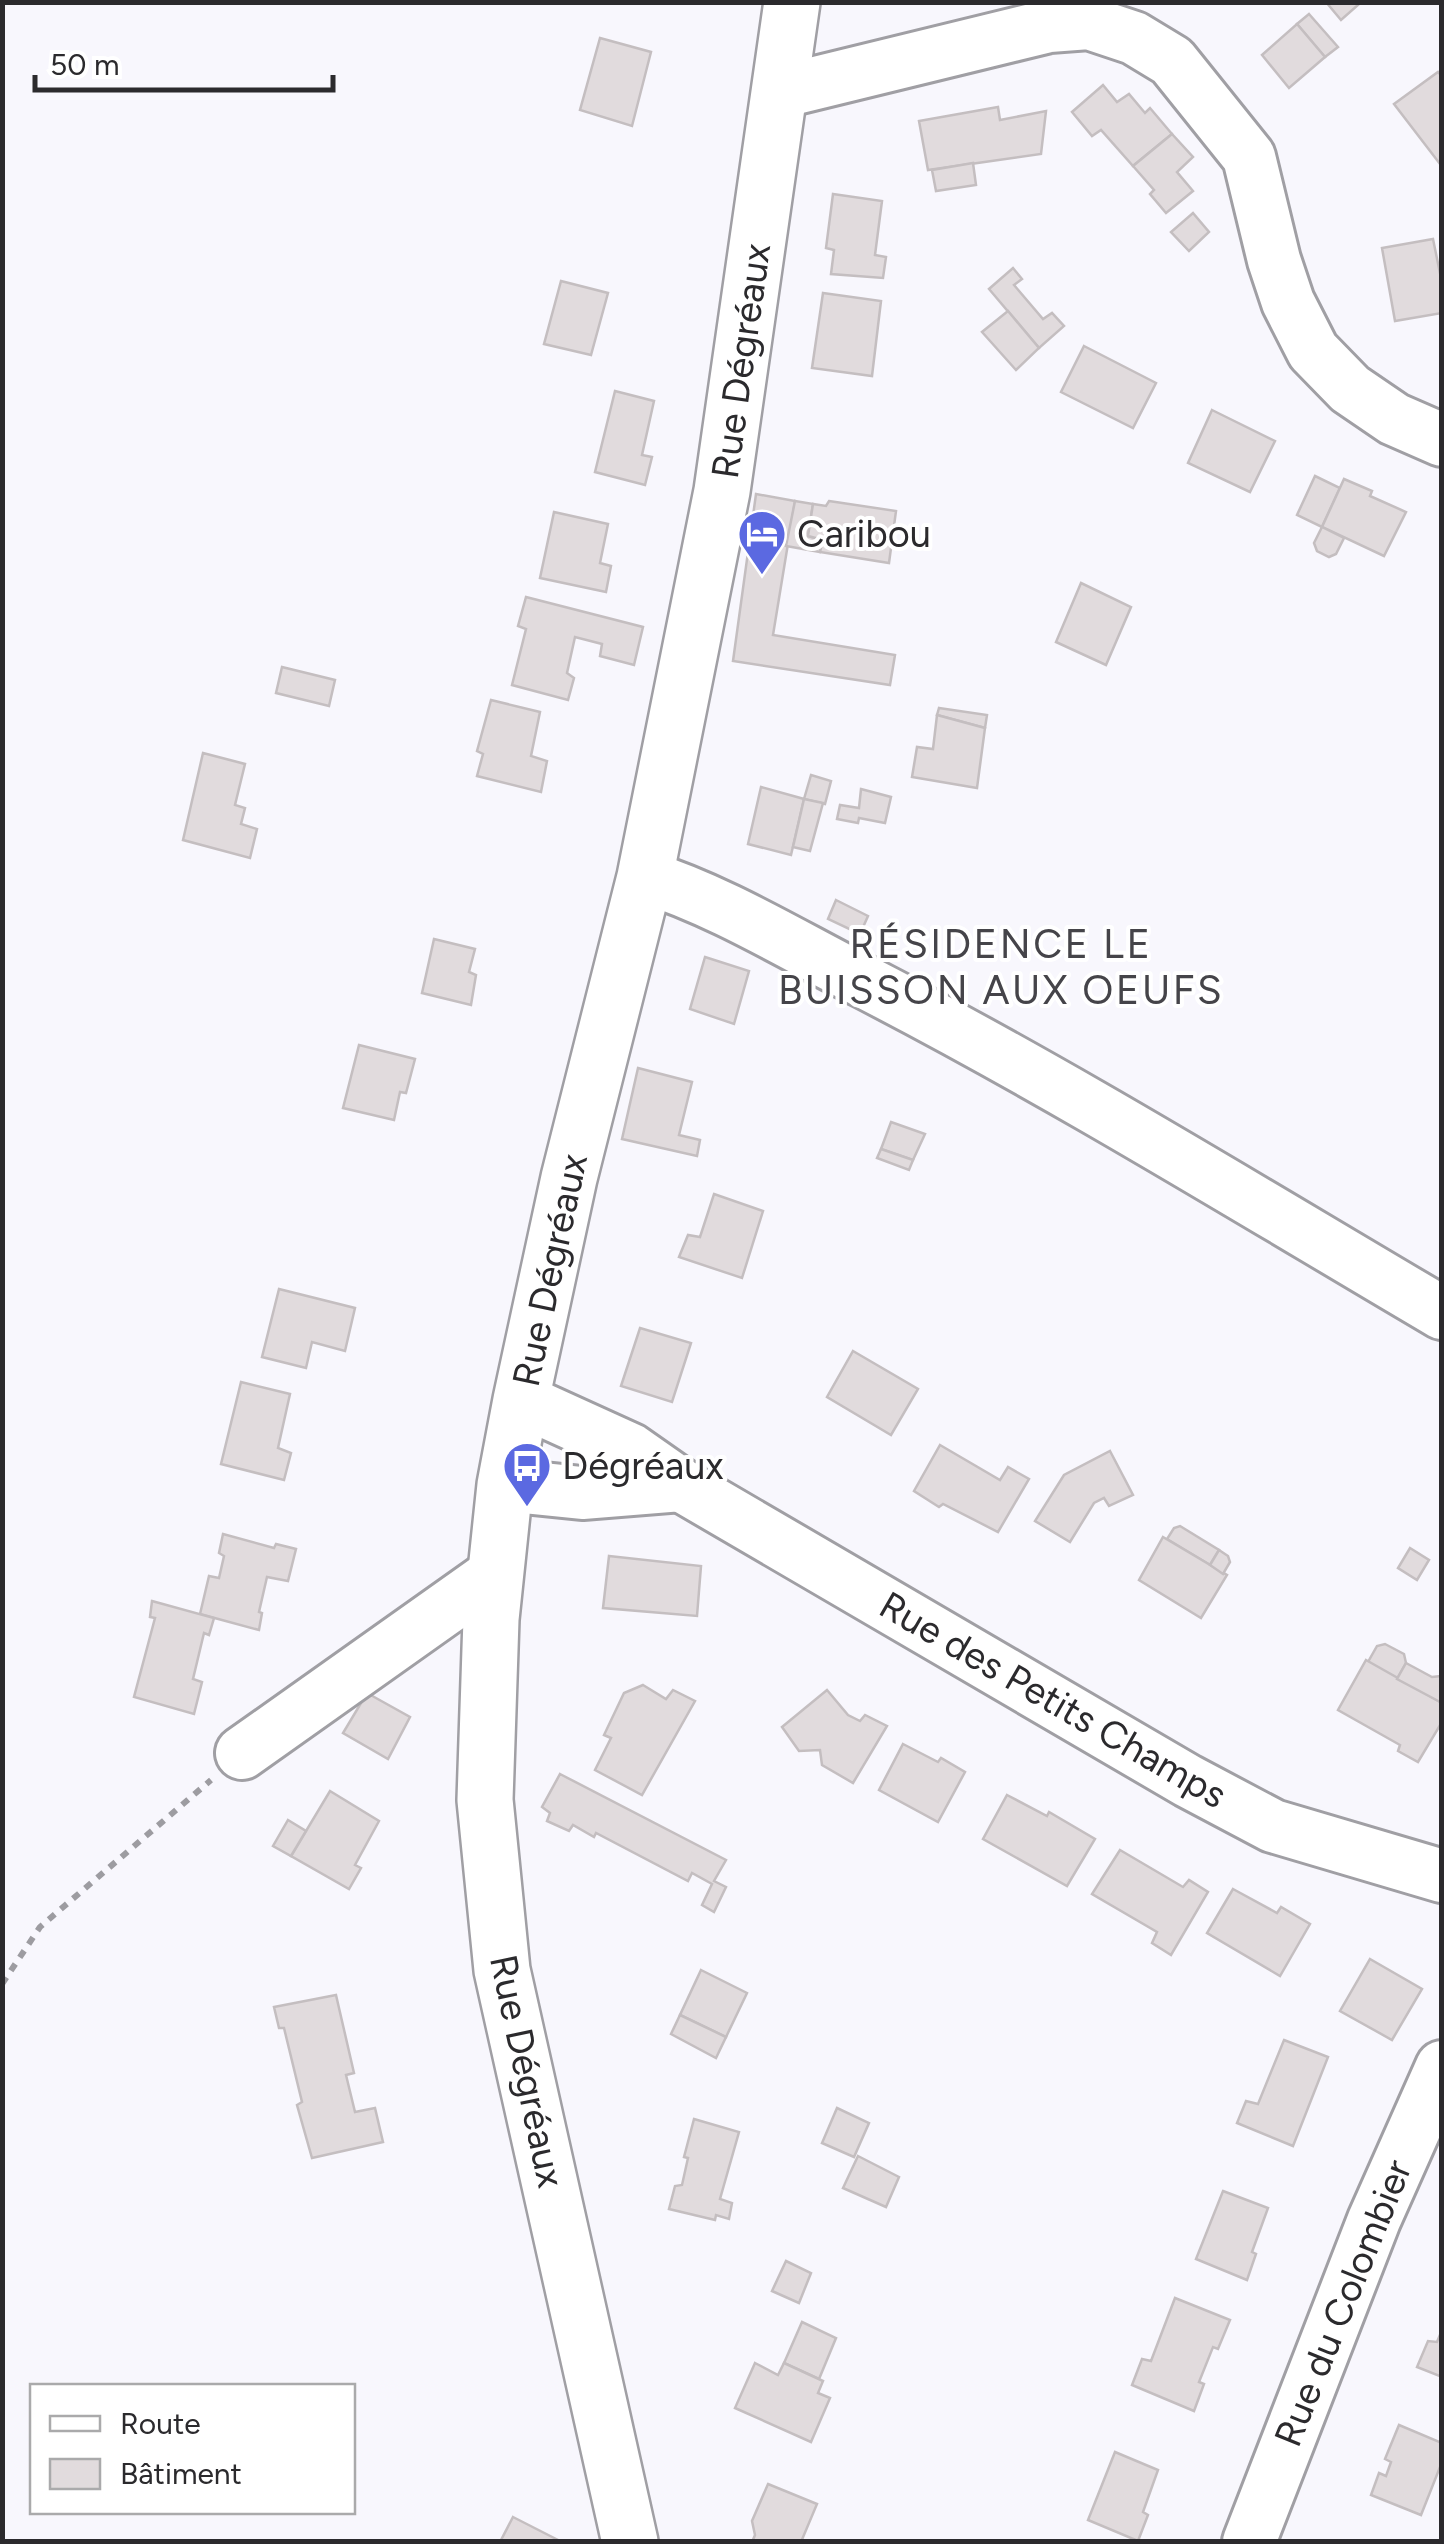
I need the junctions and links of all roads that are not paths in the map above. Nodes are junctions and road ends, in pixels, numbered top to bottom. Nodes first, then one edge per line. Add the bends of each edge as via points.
1 (792, 2) edge
2 (779, 92) junction
3 (1442, 440) edge
4 (644, 877) junction
5 (1442, 1314) edge
6 (521, 1400) junction
7 (505, 1485) junction
8 (680, 1485) junction
9 (496, 1573) junction
10 (242, 1752) road end
11 (1442, 1876) edge
12 (1442, 2067) edge
13 (630, 2542) edge
14 (1249, 2542) edge

1 - 2 main road, Rue Dégréaux
2 - 3 street via 1049,26 1089,23 1134,38 1172,61 1249,157 1274,260 1313,351 1350,389
2 - 4 main road, Rue Dégréaux via 722,491
4 - 5 street via 925,1013
4 - 6 main road, Rue Dégréaux
6 - 7 main road, Rue Dégréaux
6 - 8 street, Rue des Petits Champs via 632,1450
7 - 8 street via 582,1493
7 - 9 main road, Rue Dégréaux
8 - 11 street, Rue des Petits Champs via 1273,1826
9 - 10 street
9 - 13 main road, Rue Dégréaux via 486,1800 502,1970
12 - 14 street, Rue du Colombier via 1374,2220

